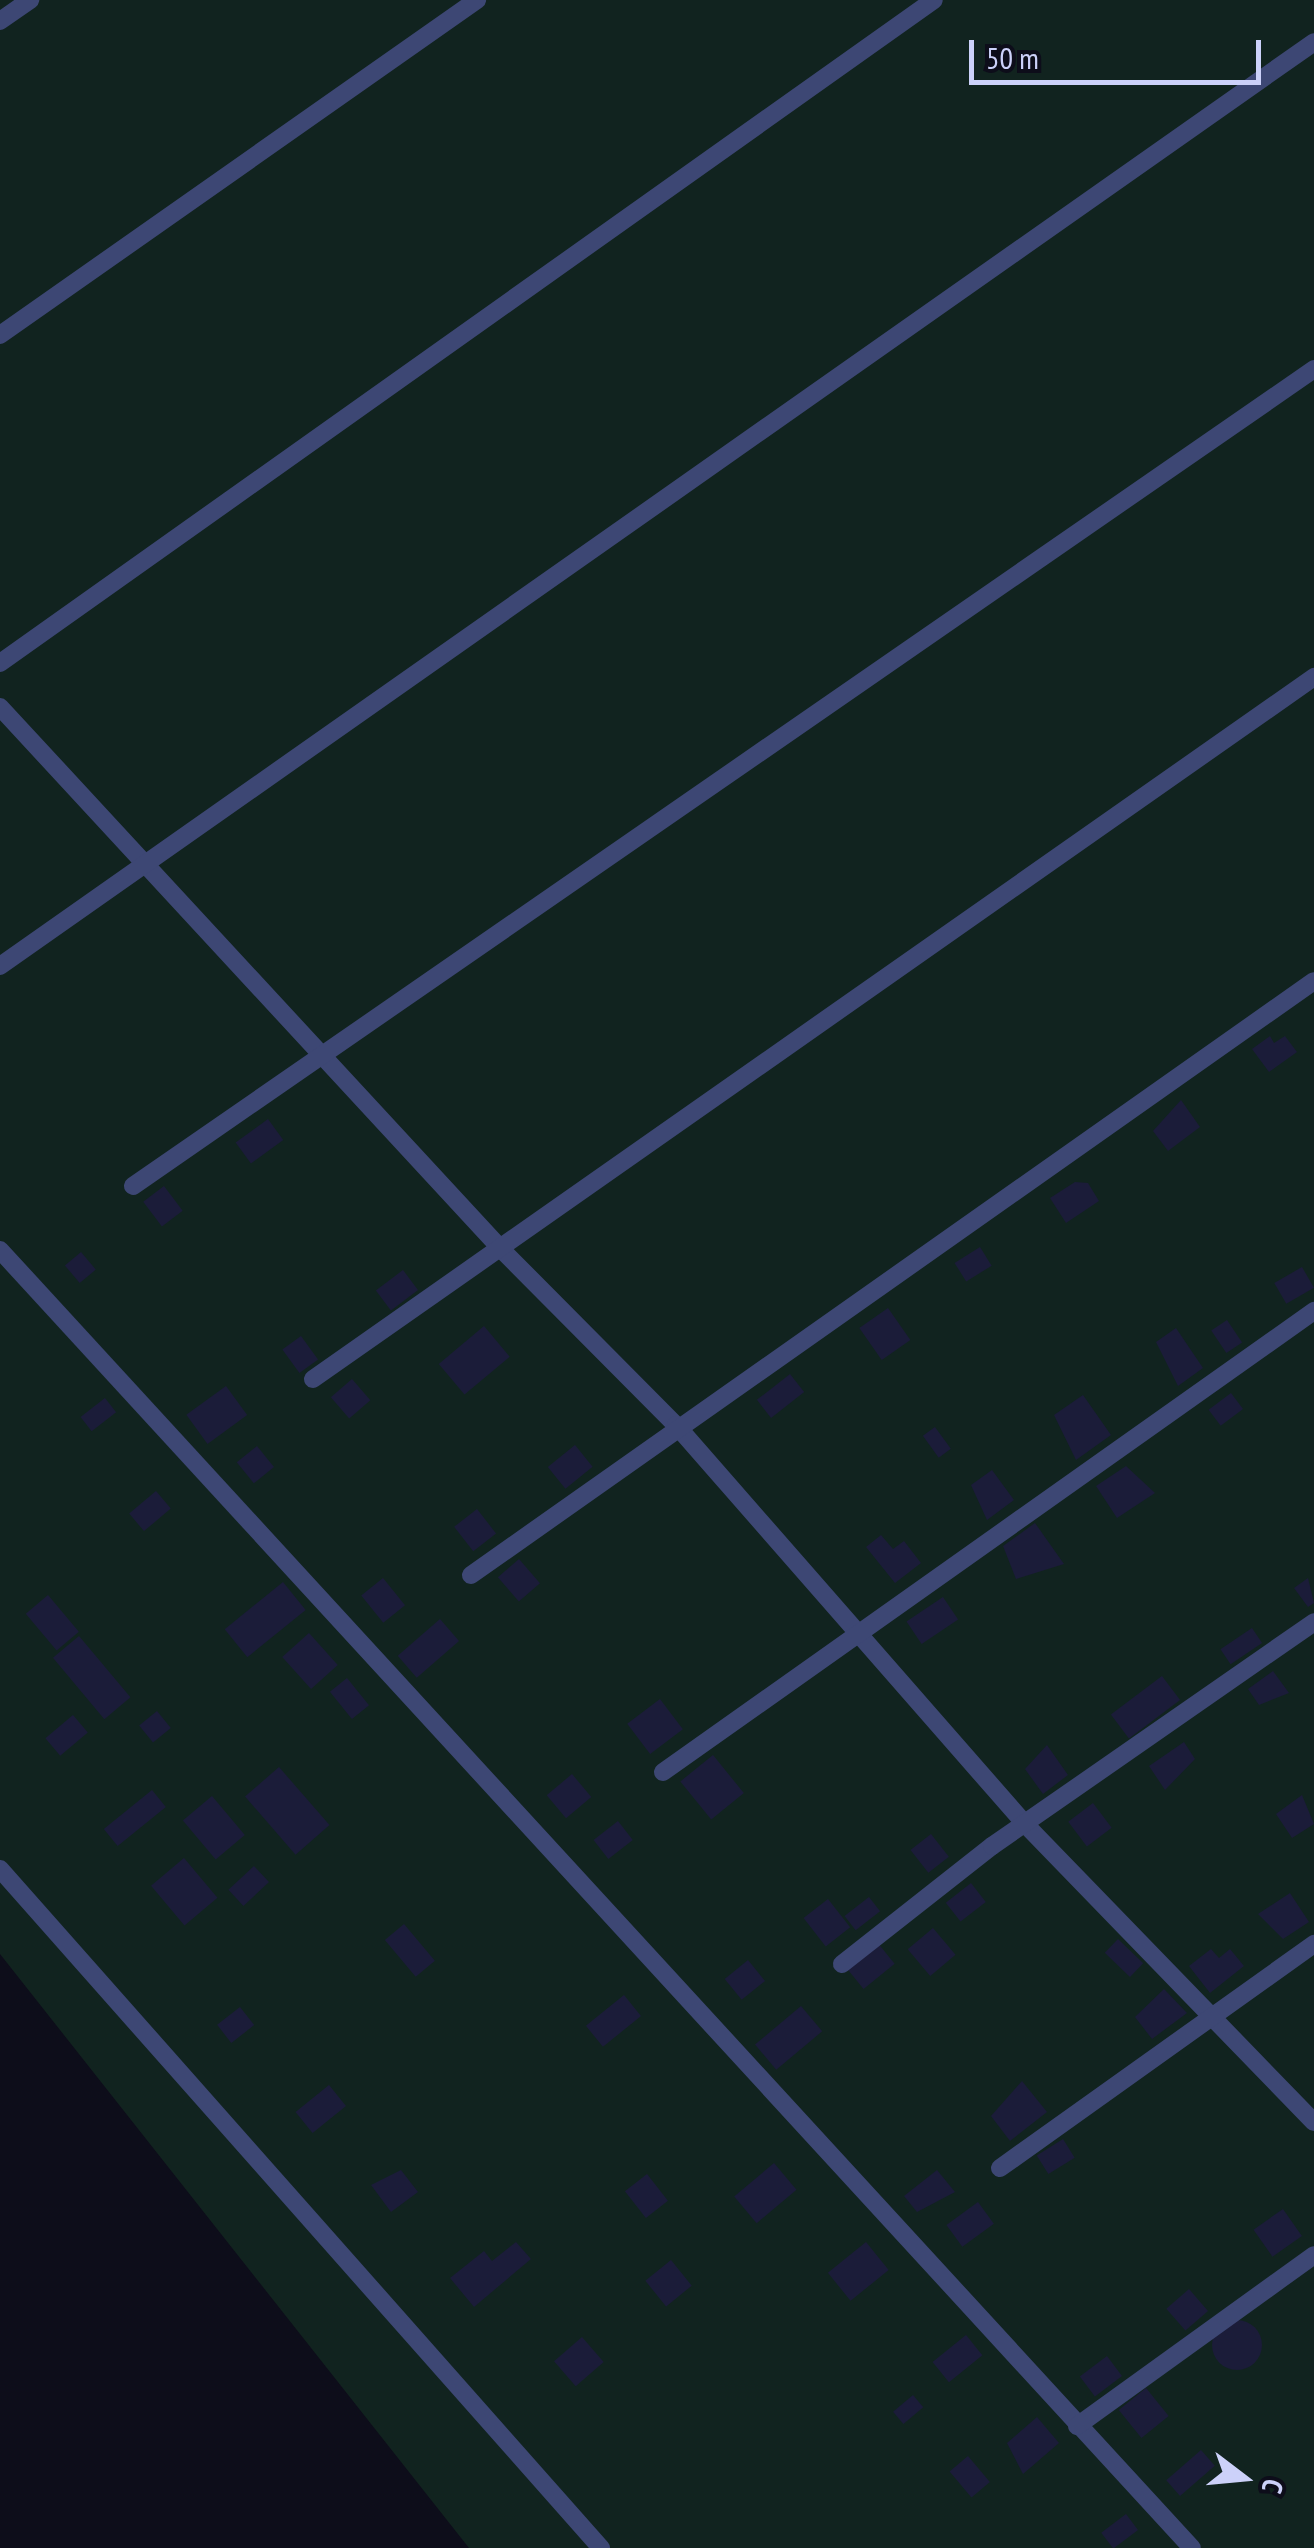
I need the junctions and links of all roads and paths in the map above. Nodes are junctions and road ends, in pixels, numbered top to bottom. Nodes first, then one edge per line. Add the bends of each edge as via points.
1 (30, 0) edge
2 (476, 0) edge
3 (934, 0) edge
4 (0, 21) edge
5 (1314, 42) edge
6 (0, 335) edge
7 (1314, 369) edge
8 (0, 663) edge
9 (1314, 677) edge
10 (0, 708) edge
11 (140, 859) junction
12 (0, 966) edge
13 (1314, 981) edge
14 (318, 1055) junction
15 (133, 1186) dead end
16 (0, 1250) edge
17 (502, 1250) junction
18 (1314, 1311) edge
19 (313, 1379) dead end
20 (676, 1424) junction
21 (471, 1575) dead end
22 (1314, 1622) edge
23 (860, 1631) junction
24 (663, 1772) dead end
25 (1026, 1824) junction
26 (0, 1869) edge
27 (1314, 1944) edge
28 (842, 1964) dead end
29 (1210, 2019) junction
30 (1314, 2122) edge
31 (1000, 2168) dead end
32 (1314, 2255) edge
33 (1077, 2426) junction
34 (601, 2548) edge
35 (1192, 2548) edge

1 - 4 lane
2 - 6 lane
3 - 8 lane
5 - 11 lane
7 - 14 lane
9 - 17 lane
10 - 11 lane
11 - 12 lane
11 - 14 lane
13 - 20 lane
14 - 15 lane
14 - 17 lane
16 - 33 lane
17 - 19 lane
17 - 20 lane
18 - 23 lane
20 - 21 lane
20 - 23 lane
22 - 25 lane
23 - 24 lane
23 - 25 lane
25 - 28 lane
25 - 29 lane
26 - 34 lane
27 - 29 lane
29 - 30 lane
29 - 31 lane
32 - 33 lane
33 - 35 lane

